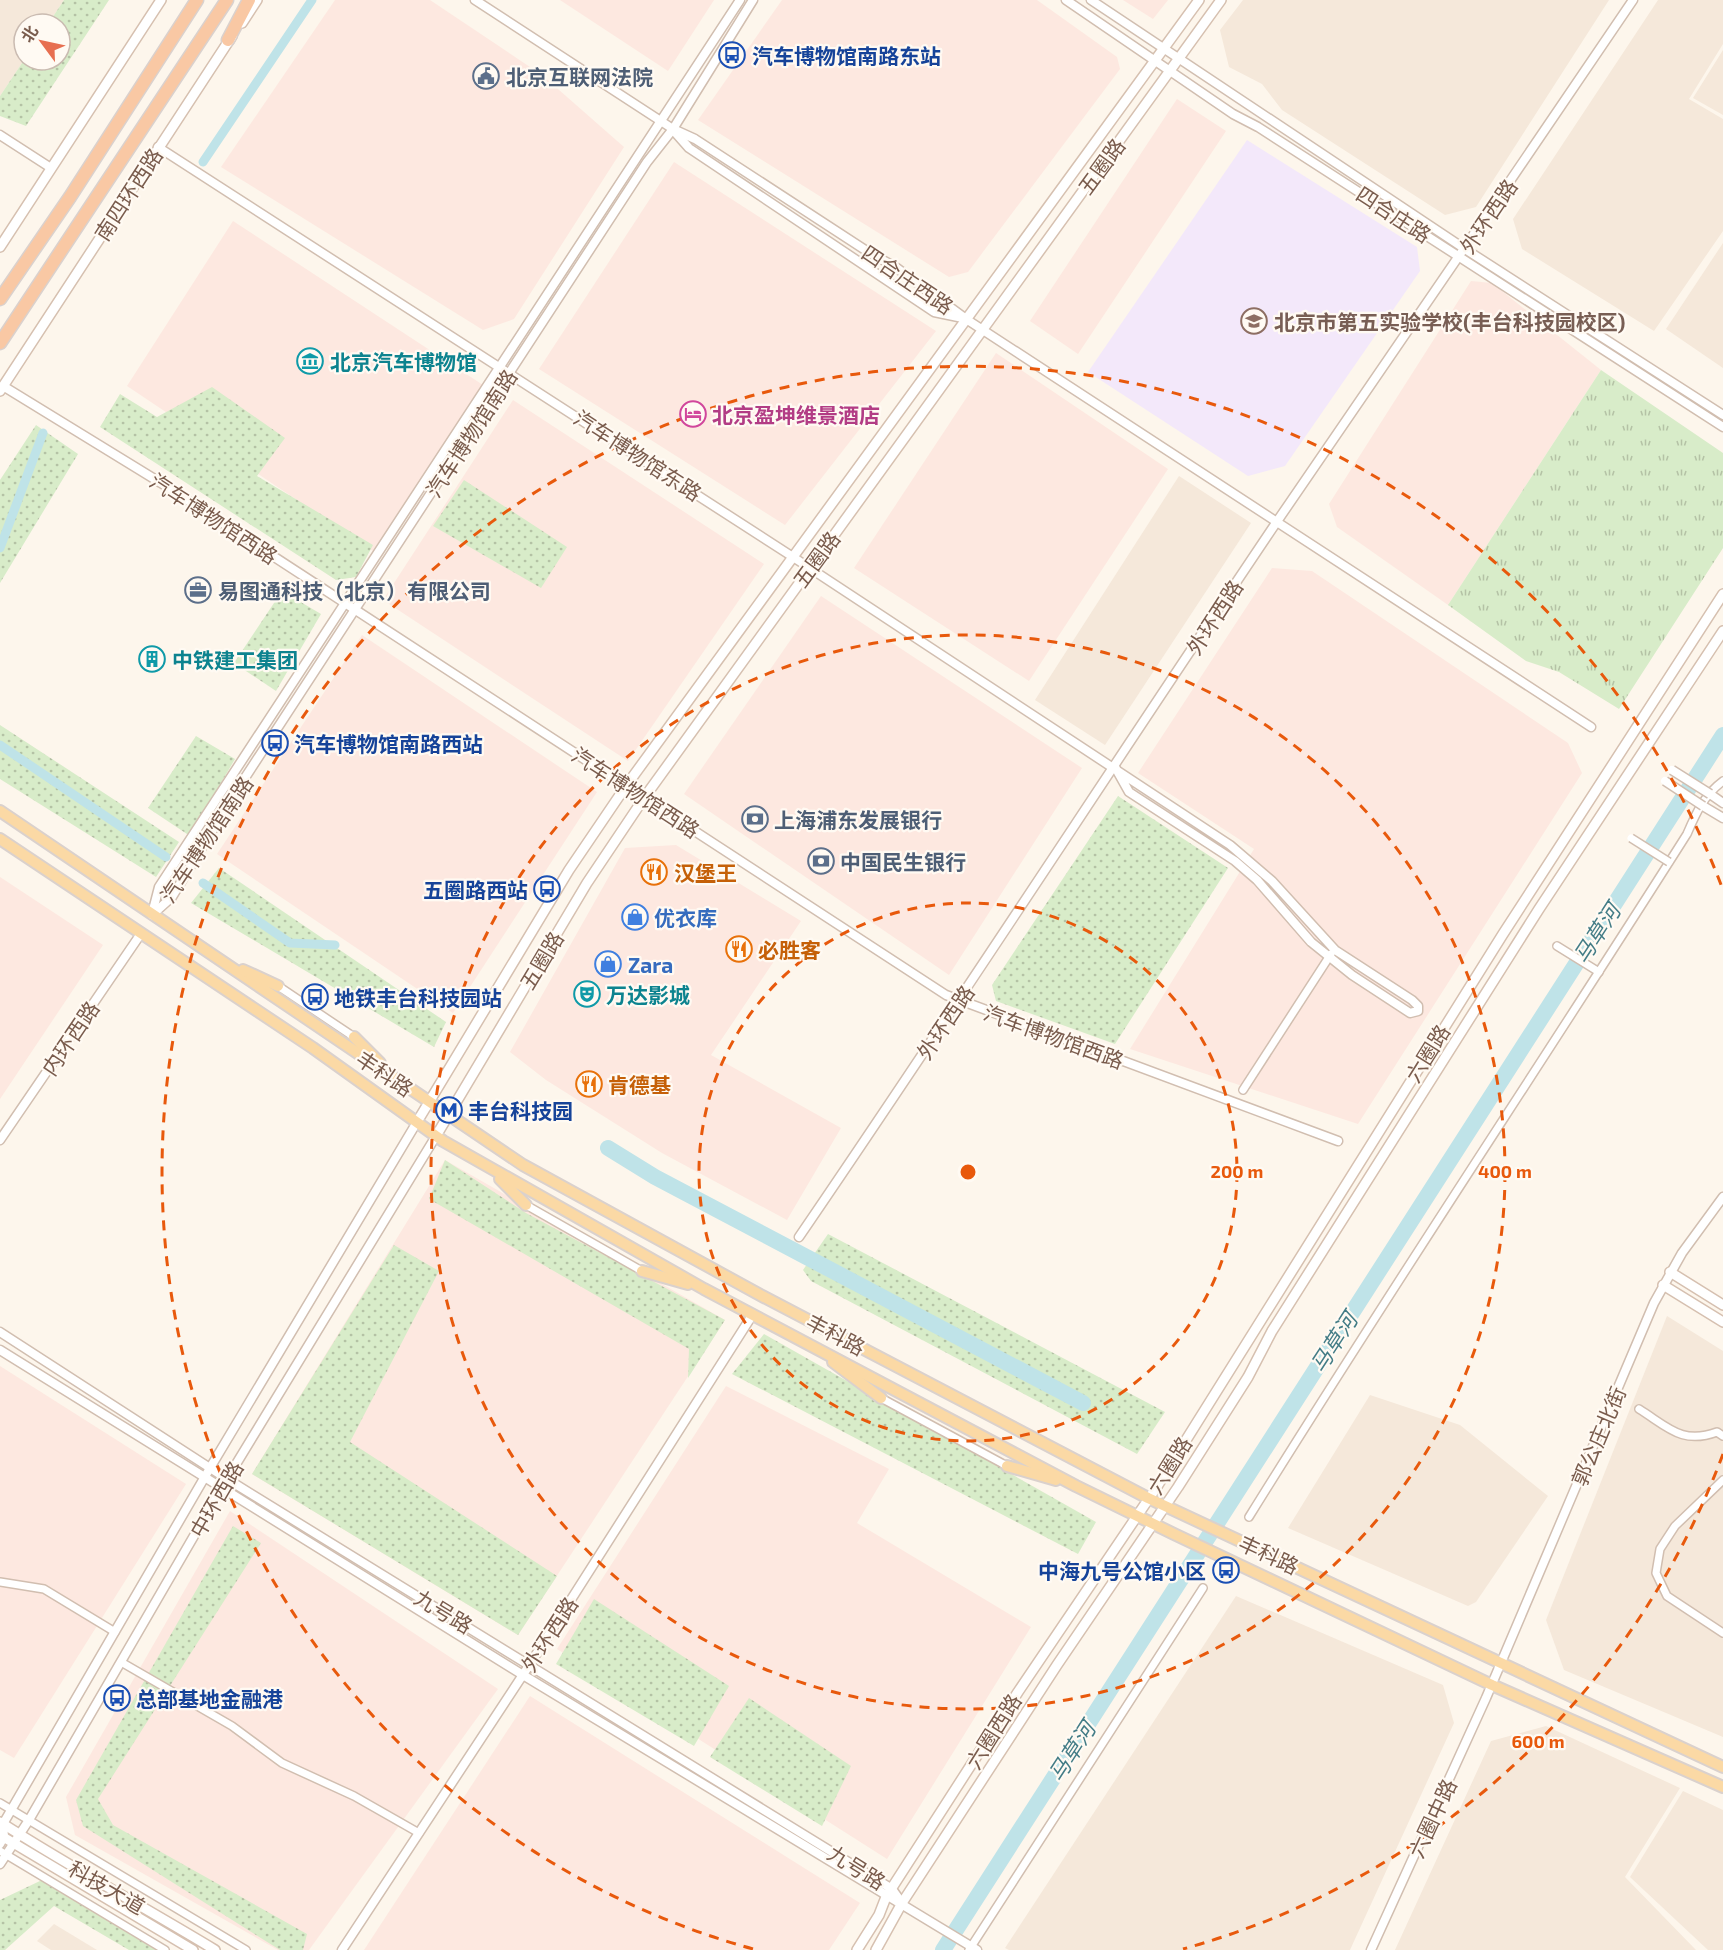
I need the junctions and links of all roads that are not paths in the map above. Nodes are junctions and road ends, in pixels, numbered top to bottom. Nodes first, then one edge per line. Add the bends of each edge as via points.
1 (161, 0) edge
2 (197, 0) edge
3 (227, 0) edge
4 (249, 0) edge
5 (257, 0) edge
6 (475, 0) edge
7 (740, 0) edge
8 (753, 0) edge
9 (1066, 0) edge
10 (1091, 0) edge
11 (1199, 0) edge
12 (1221, 0) edge
13 (1633, 0) edge
14 (228, 40) junction
15 (1164, 49) junction
16 (1178, 58) junction
17 (1154, 61) junction
18 (1169, 71) junction
19 (660, 121) junction
20 (673, 129) junction
21 (0, 135) edge
22 (159, 147) junction
23 (51, 168) junction
24 (0, 247) edge
25 (1466, 249) junction
26 (1460, 258) junction
27 (0, 298) edge
28 (966, 319) junction
29 (984, 330) junction
30 (0, 343) edge
31 (500, 366) junction
32 (511, 373) junction
33 (1, 388) edge
34 (1723, 415) edge
35 (1723, 427) edge
36 (1278, 520) junction
37 (794, 556) junction
38 (810, 568) junction
39 (1723, 594) edge
40 (344, 603) junction
41 (356, 610) junction
42 (1723, 631) edge
43 (1591, 727) dead end
44 (1115, 767) junction
45 (1672, 770) dead end
46 (1665, 781) dead end
47 (1723, 781) edge
48 (626, 786) junction
49 (644, 798) junction
50 (1723, 803) edge
51 (0, 811) edge
52 (1723, 818) edge
53 (1631, 838) dead end
54 (0, 839) edge
55 (1669, 862) junction
56 (152, 915) junction
57 (140, 935) junction
58 (1557, 945) dead end
59 (1335, 950) junction
60 (1329, 958) junction
61 (231, 968) junction
62 (1598, 972) junction
63 (278, 986) joint
64 (960, 1001) junction
65 (354, 1037) joint
66 (389, 1075) junction
67 (1243, 1090) dead end
68 (430, 1103) junction
69 (449, 1116) junction
70 (417, 1122) junction
71 (436, 1136) junction
72 (0, 1140) edge
73 (1338, 1141) dead end
74 (489, 1169) junction
75 (1723, 1197) edge
76 (526, 1205) joint
77 (799, 1238) dead end
78 (642, 1271) joint
79 (1670, 1272) junction
80 (1663, 1285) junction
81 (704, 1289) junction
82 (1723, 1305) edge
83 (753, 1314) junction
84 (1723, 1322) edge
85 (0, 1332) edge
86 (0, 1350) edge
87 (822, 1352) junction
88 (881, 1398) joint
89 (1639, 1409) dead end
90 (1723, 1436) edge
91 (1007, 1466) joint
92 (210, 1468) junction
93 (205, 1478) junction
94 (227, 1479) junction
95 (1723, 1480) edge
96 (1076, 1486) junction
97 (222, 1489) junction
98 (1148, 1498) junction
99 (1166, 1506) junction
100 (1136, 1515) junction
101 (1249, 1518) dead end
102 (1152, 1523) junction
103 (0, 1582) edge
104 (1203, 1588) dead end
105 (115, 1632) junction
106 (1723, 1633) edge
107 (122, 1662) junction
108 (1501, 1663) junction
109 (530, 1664) junction
110 (523, 1675) junction
111 (1492, 1685) junction
112 (1723, 1767) edge
113 (1723, 1787) edge
114 (0, 1803) edge
115 (12, 1810) junction
116 (28, 1820) junction
117 (2, 1823) edge
118 (419, 1833) junction
119 (20, 1834) junction
120 (1, 1839) edge
121 (13, 1843) junction
122 (3, 1853) edge
123 (0, 1864) edge
124 (889, 1893) junction
125 (902, 1904) junction
126 (971, 1947) edge
127 (165, 1950) edge
128 (193, 1950) edge
129 (215, 1950) edge
130 (246, 1950) edge
131 (342, 1950) edge
132 (857, 1950) edge
133 (876, 1950) edge
134 (1371, 1950) edge

1 - 23 main road
2 - 27 highway
3 - 30 highway, 南四环西路
4 - 14 highway
5 - 14 main road, 南四环西路
6 - 19 street, 四合庄西路
7 - 19 street, 汽车博物馆南路
8 - 20 street, 汽车博物馆南路
9 - 17 street, 四合庄路
10 - 15 street, 四合庄路
11 - 15 main road, 五圈路
12 - 16 main road, 五圈路
13 - 25 street, 外环西路
14 - 22 main road, 南四环西路
15 - 16 street, 四合庄路
15 - 17 main road, 五圈路
16 - 18 main road, 五圈路
16 - 25 street, 四合庄路
17 - 18 street, 四合庄路
17 - 28 main road, 五圈路
18 - 26 street, 四合庄路
18 - 29 main road, 五圈路
19 - 20 street, 四合庄西路
19 - 31 street, 汽车博物馆南路
20 - 28 street, 四合庄西路 via 695,139 894,266
20 - 28 street, 四合庄西路 via 689,148 934,312
20 - 32 street, 汽车博物馆南路 via 647,162
21 - 23 street
22 - 31 street, 汽车博物馆东路
22 - 33 main road, 南四环西路
23 - 24 main road
25 - 26 street, 外环西路
25 - 34 street, 四合庄路
26 - 35 street, 四合庄路
26 - 36 street, 外环西路
28 - 29 street
28 - 37 main road, 五圈路
29 - 36 street
29 - 38 main road, 五圈路
31 - 32 street, 汽车博物馆东路
31 - 40 street, 汽车博物馆南路
32 - 37 street, 汽车博物馆东路
32 - 41 street, 汽车博物馆南路
33 - 40 street, 汽车博物馆西路 via 121,457
36 - 43 street
36 - 44 street, 外环西路
37 - 38 street, 汽车博物馆东路
37 - 48 main road, 五圈路
38 - 44 street, 汽车博物馆东路
38 - 49 main road, 五圈路
39 - 98 main road, 六圈路 via 1496,944
40 - 41 street, 汽车博物馆西路
40 - 56 street, 汽车博物馆南路 via 159,887
41 - 48 street, 汽车博物馆西路
41 - 56 street, 汽车博物馆南路 via 237,789 172,897
42 - 99 main road, 六圈路 via 1539,909
44 - 59 street, 汽车博物馆东路 via 1243,854
44 - 60 street via 1129,792 1235,861 1257,880
44 - 64 street, 外环西路
45 - 50 street, bridge
46 - 52 street, bridge
47 - 55 street via 1711,789 1698,808
48 - 49 street, 汽车博物馆西路
48 - 68 main road, 五圈路 via 568,870
49 - 64 street, 汽车博物馆西路 via 946,996
49 - 69 main road, 五圈路 via 587,883
51 - 56 main road, 丰科路
53 - 55 street, bridge
54 - 57 main road, 丰科路
55 - 62 street
56 - 61 main road, 丰科路
57 - 70 main road, 丰科路 via 313,1048
57 - 72 street, 内环西路
58 - 62 street
59 - 60 street
59 - 60 street, 汽车博物馆东路 via 1413,1000 1418,1011 1410,1012
60 - 67 street
61 - 63 main road
61 - 66 main road, 丰科路
62 - 101 street
63 - 65 street, 丰科路
64 - 73 street, 汽车博物馆西路
64 - 77 street, 外环西路
65 - 66 main road
66 - 68 main road, 丰科路
68 - 69 main road, 丰科路
68 - 70 main road, 五圈路
69 - 71 main road, 五圈路
69 - 98 main road, 丰科路 via 523,1166
70 - 71 main road, 丰科路
70 - 92 street, 中环西路
71 - 74 main road, 丰科路
71 - 94 street, 中环西路
74 - 76 main road
74 - 81 main road, 丰科路
75 - 79 street, 郭公庄北街
76 - 78 street
78 - 81 main road
79 - 80 street, 郭公庄北街
79 - 82 main road
80 - 84 main road
80 - 108 street, 郭公庄北街
81 - 83 main road, 丰科路
83 - 87 main road, 丰科路
83 - 109 street, 外环西路
85 - 92 street, 九号路
86 - 93 street, 九号路
87 - 88 main road
87 - 96 main road, 丰科路
88 - 91 street
89 - 90 street via 1685,1437 1700,1438 1717,1432
91 - 96 main road
92 - 93 street, 中环西路
92 - 94 street, 九号路
93 - 97 street, 九号路
93 - 105 street, 中环西路
94 - 97 street, 中环西路
94 - 109 street, 九号路
95 - 106 street via 1675,1526 1660,1549 1656,1573 1667,1596
96 - 100 main road, 丰科路
97 - 107 street, 中环西路
97 - 110 street, 九号路
98 - 99 main road, 丰科路
98 - 100 main road, 六圈路
99 - 102 main road, 六圈路
99 - 108 main road, 丰科路
100 - 102 main road, 丰科路
100 - 124 main road, 六圈西路
102 - 111 main road, 丰科路
102 - 125 main road, 六圈西路
103 - 105 street via 44,1589
104 - 126 street
105 - 115 street, 中环西路
107 - 116 street, 中环西路
107 - 118 street via 232,1726 282,1763 354,1796
108 - 111 street, 郭公庄北街
108 - 112 main road, 丰科路
109 - 110 street, 外环西路
109 - 124 street, 九号路
110 - 118 street, 外环西路
110 - 124 street, 九号路
111 - 113 main road, 丰科路
111 - 134 street, 六圈中路
114 - 115 street
115 - 116 street
115 - 117 street, 中环西路
116 - 119 street, 中环西路
116 - 130 street
117 - 119 main road, 科技大道
117 - 120 street
118 - 131 street, 外环西路
119 - 121 street, 中环西路
119 - 129 main road, 科技大道
120 - 121 main road, 科技大道
121 - 122 street, 中环西路
121 - 128 main road, 科技大道
122 - 123 street, 中环西路
122 - 127 street
124 - 125 street, 九号路
124 - 132 main road, 六圈西路
125 - 126 street
125 - 133 main road, 六圈西路

